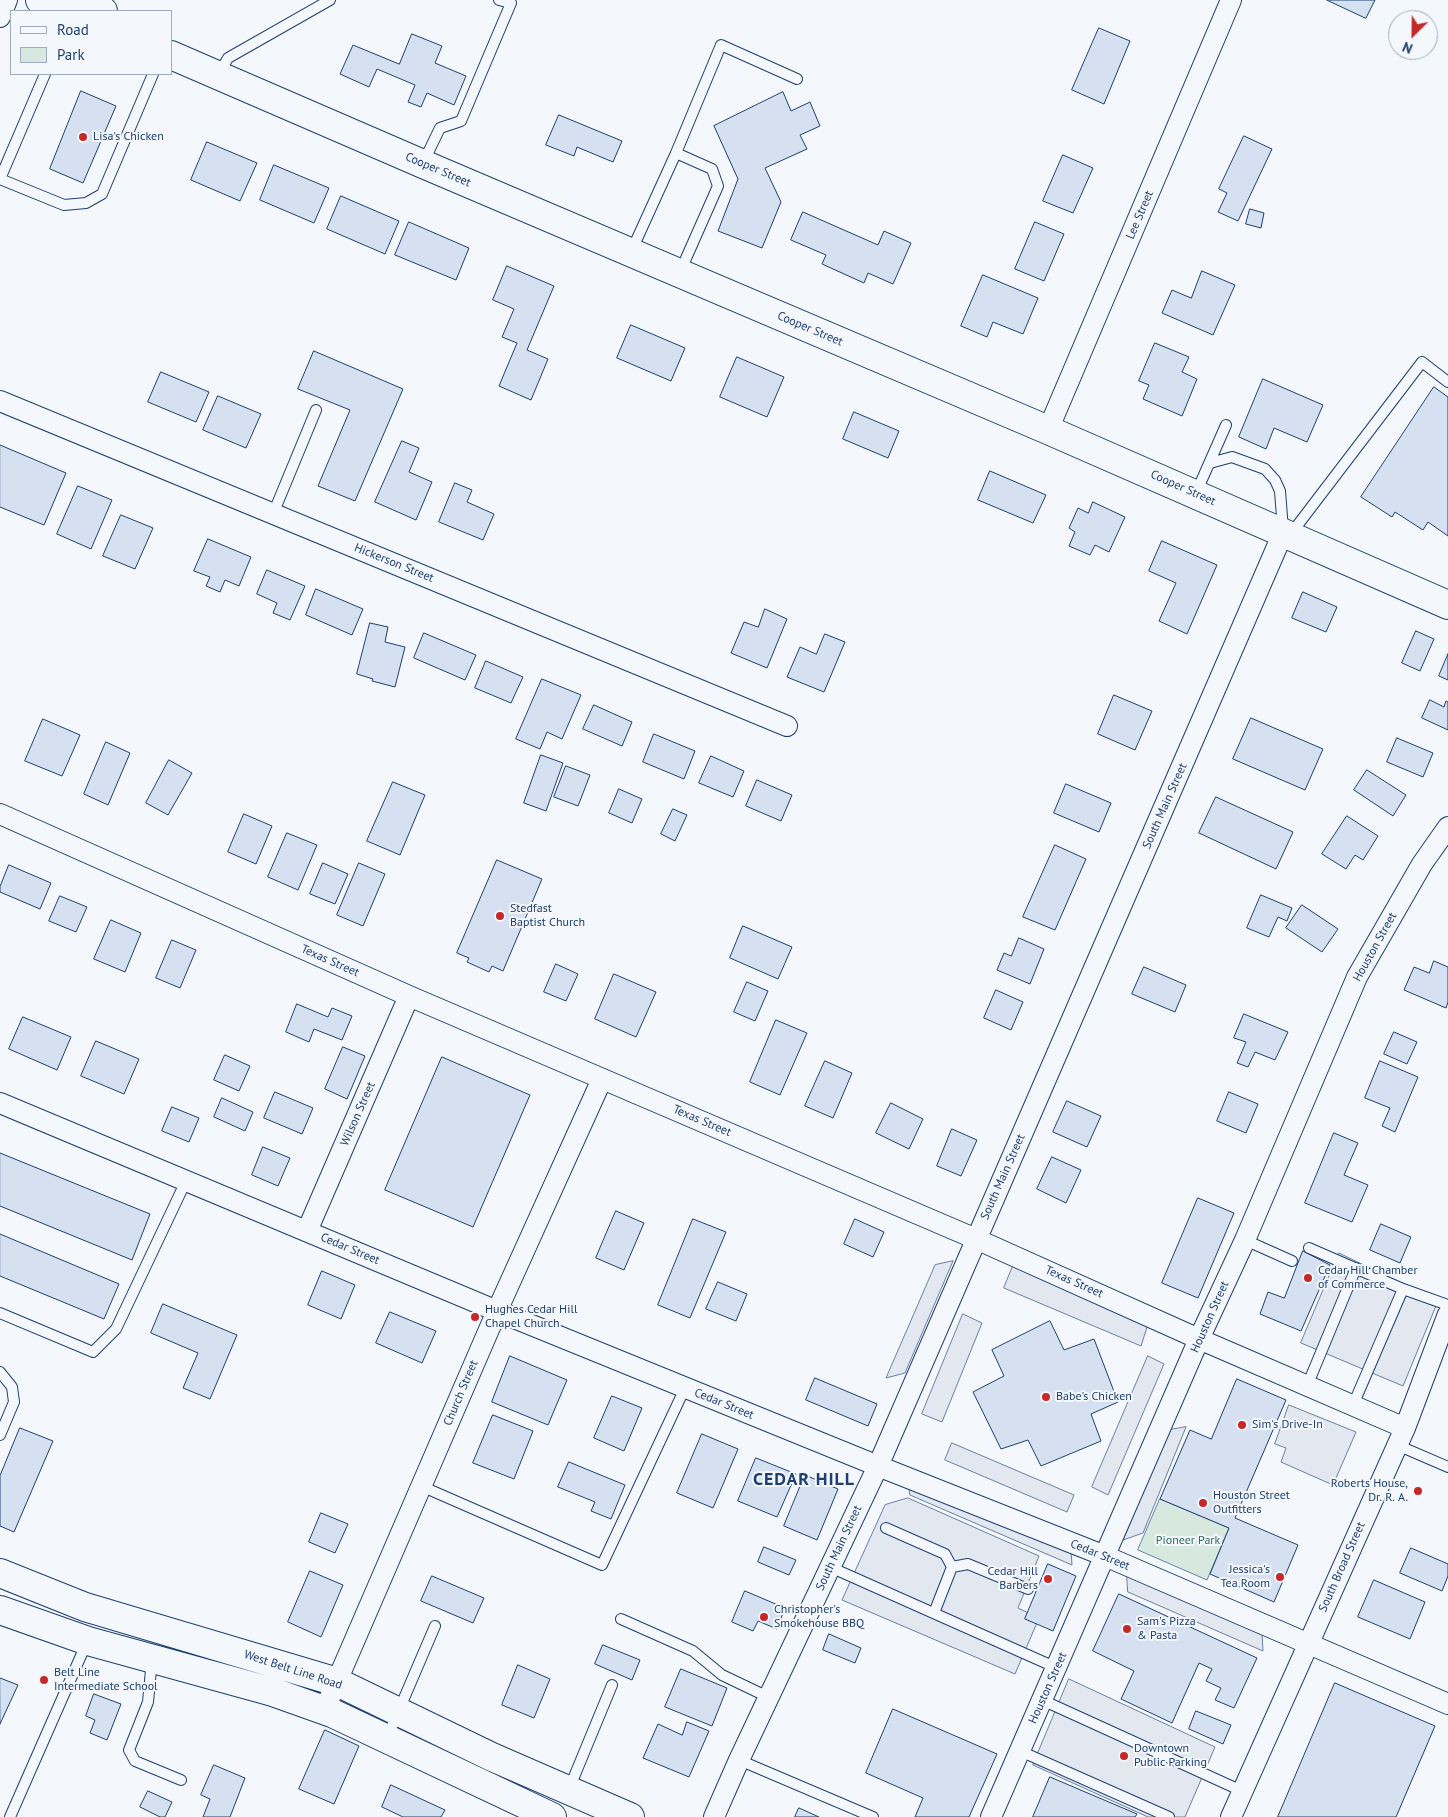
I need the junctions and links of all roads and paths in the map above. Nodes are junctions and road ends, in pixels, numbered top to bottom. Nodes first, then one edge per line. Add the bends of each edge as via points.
1 (7, 0) edge
2 (40, 0) edge
3 (77, 0) edge
4 (330, 0) edge
5 (499, 0) edge
6 (1231, 0) edge
7 (65, 10) edge
8 (101, 10) edge
9 (0, 17) edge
10 (172, 55) edge
11 (45, 75) edge
12 (153, 75) edge
13 (218, 75) junction
14 (797, 79) dead end
15 (676, 153) junction
16 (423, 164) junction
17 (0, 179) edge
18 (631, 252) junction
19 (679, 273) junction
20 (1448, 382) edge
21 (0, 401) edge
22 (316, 410) dead end
23 (1226, 425) dead end
24 (1048, 430) junction
25 (1210, 463) junction
26 (1195, 493) junction
27 (273, 514) junction
28 (1286, 535) junction
29 (1448, 605) edge
30 (787, 726) dead end
31 (0, 814) edge
32 (1448, 827) edge
33 (409, 996) junction
34 (602, 1078) junction
35 (0, 1103) edge
36 (186, 1181) junction
37 (307, 1231) junction
38 (976, 1239) junction
39 (1245, 1240) junction
40 (1309, 1248) dead end
41 (1292, 1261) dead end
42 (1356, 1268) junction
43 (1403, 1288) junction
44 (1448, 1306) edge
45 (497, 1310) junction
46 (0, 1313) edge
47 (1446, 1325) edge
48 (1199, 1339) junction
49 (0, 1372) edge
50 (1307, 1386) junction
51 (685, 1388) junction
52 (1353, 1405) junction
53 (0, 1435) edge
54 (1401, 1436) junction
55 (878, 1466) junction
56 (1448, 1467) edge
57 (421, 1486) junction
58 (886, 1528) dead end
59 (1105, 1556) junction
60 (830, 1567) junction
61 (952, 1568) junction
62 (0, 1573) edge
63 (1028, 1589) dead end
64 (0, 1610) edge
65 (934, 1613) junction
66 (621, 1620) dead end
67 (435, 1626) dead end
68 (88, 1641) junction
69 (1308, 1643) junction
70 (152, 1658) junction
71 (1057, 1668) junction
72 (337, 1682) junction
73 (612, 1685) dead end
74 (768, 1697) junction
75 (1042, 1700) junction
76 (1448, 1704) edge
77 (324, 1710) junction
78 (399, 1712) junction
79 (387, 1739) junction
80 (1020, 1751) junction
81 (739, 1760) junction
82 (181, 1780) dead end
83 (568, 1790) junction
84 (1242, 1791) junction
85 (1162, 1816) edge
86 (10, 1817) edge
87 (552, 1817) edge
88 (630, 1817) edge
89 (714, 1817) edge
90 (873, 1817) edge
91 (991, 1817) edge
92 (1231, 1817) edge

1 - 9 street
2 - 7 street
3 - 8 street
4 - 13 lane via 228,58
5 - 16 lane via 511,3 460,121 440,128
6 - 24 street, Lee Street
10 - 13 street, Cooper Street
11 - 17 lane
12 - 17 lane via 102,194 86,203 64,205
13 - 16 street, Cooper Street
14 - 15 lane via 721,45
15 - 18 lane
15 - 19 lane via 712,169 718,186
16 - 18 street, Cooper Street
18 - 19 street, Cooper Street
19 - 24 street, Cooper Street
20 - 28 lane via 1422,362
21 - 27 street, Hickerson Street
22 - 27 lane
23 - 25 lane
24 - 26 street, Cooper Street
25 - 26 lane
25 - 28 lane via 1232,457 1265,469 1280,491
26 - 28 street, Cooper Street
27 - 30 street, Hickerson Street
28 - 29 street, Cooper Street
28 - 38 street, South Main Street
31 - 33 street, Texas Street
32 - 39 street, Houston Street via 1422,864 1357,977
33 - 34 street, Texas Street
33 - 37 street, Wilson Street
34 - 38 street, Texas Street
34 - 45 street, Church Street
35 - 36 street, Cedar Street
36 - 37 street, Cedar Street
36 - 46 lane via 116,1328 94,1352
37 - 45 street, Cedar Street
38 - 48 street, Texas Street
38 - 55 street, South Main Street
39 - 41 lane
39 - 48 street, Houston Street
40 - 42 lane
42 - 43 lane
42 - 50 lane
43 - 44 lane
43 - 52 lane
45 - 51 street, Cedar Street
45 - 57 street, Church Street
47 - 54 street, South Broad Street
48 - 50 street, Texas Street
48 - 59 street, Houston Street
49 - 53 lane via 12,1386 14,1402
50 - 52 street, Texas Street
51 - 55 street, Cedar Street
51 - 57 lane via 602,1565
52 - 54 street, Texas Street
54 - 56 lane
54 - 69 street, South Broad Street
55 - 59 street, Cedar Street
55 - 60 street, South Main Street
57 - 72 street, Church Street
58 - 61 lane via 945,1554
59 - 69 street, Cedar Street
59 - 71 street, Houston Street
60 - 65 lane
60 - 74 street, South Main Street
61 - 63 lane via 968,1564
61 - 65 lane
62 - 72 street, West Belt Line Road via 85,1606
64 - 68 street
65 - 71 lane
66 - 74 lane via 693,1651 722,1675
67 - 78 lane
68 - 70 street
68 - 86 lane
69 - 76 street, Cedar Street
69 - 84 street, South Broad Street
70 - 77 street
70 - 82 lane via 148,1702 129,1750 135,1761
71 - 75 street, Houston Street
72 - 77 street, Church Street
72 - 78 street, West Belt Line Road
73 - 83 lane
74 - 81 street, South Main Street
75 - 80 street, Houston Street
75 - 84 lane
77 - 79 street
78 - 79 lane
78 - 83 street, West Belt Line Road
79 - 87 street
80 - 85 lane
80 - 91 street, Houston Street
81 - 89 street, South Main Street
81 - 90 lane
83 - 88 street, West Belt Line Road
84 - 92 street, South Broad Street

